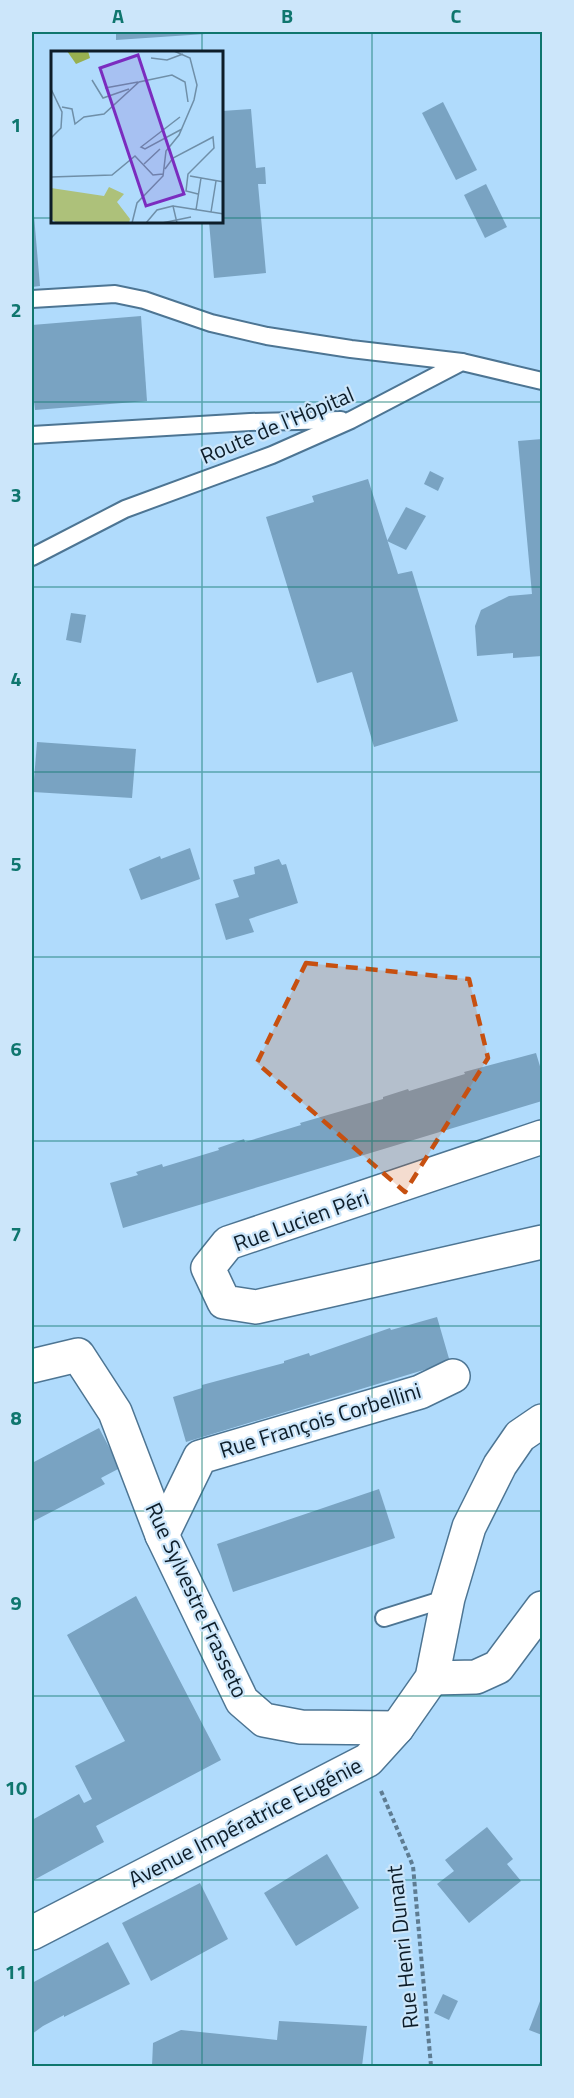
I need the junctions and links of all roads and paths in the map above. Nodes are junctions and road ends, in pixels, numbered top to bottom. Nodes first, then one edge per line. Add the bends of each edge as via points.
1 (32, 299) edge
2 (462, 362) junction
3 (543, 381) edge
4 (351, 420) junction
5 (32, 435) edge
6 (32, 557) edge
7 (543, 1137) edge
8 (543, 1242) edge
9 (32, 1366) edge
10 (453, 1376) dead end
11 (543, 1421) edge
12 (162, 1535) junction
13 (448, 1598) junction
14 (543, 1608) edge
15 (384, 1618) dead end
16 (432, 1678) junction
17 (397, 1728) junction
18 (368, 1760) junction
19 (32, 1933) edge
20 (431, 2067) edge

1 - 2 lane via 115,294 267,336
2 - 3 lane
2 - 4 lane, Route de l'Hôpital
4 - 5 lane
4 - 6 lane, Route de l'Hôpital via 272,455 125,509
7 - 8 street, Rue Lucien Péri via 228,1243 208,1268 224,1302 256,1307
9 - 12 street, Rue Sylvestre Frasseto via 78,1355 115,1412
10 - 12 street, Rue François Corbellini via 420,1392 200,1457
11 - 13 street, Avenue Impératrice Eugénie via 520,1436 500,1465 469,1527
12 - 17 street, Rue Sylvestre Frasseto via 242,1701 264,1720 301,1727
13 - 15 lane
13 - 16 street, Avenue Impératrice Eugénie
14 - 16 street via 498,1667 476,1677
16 - 17 street, Avenue Impératrice Eugénie
17 - 18 street, Avenue Impératrice Eugénie
18 - 19 street, Avenue Impératrice Eugénie
18 - 20 path, Rue Henri Dunant via 413,1866

